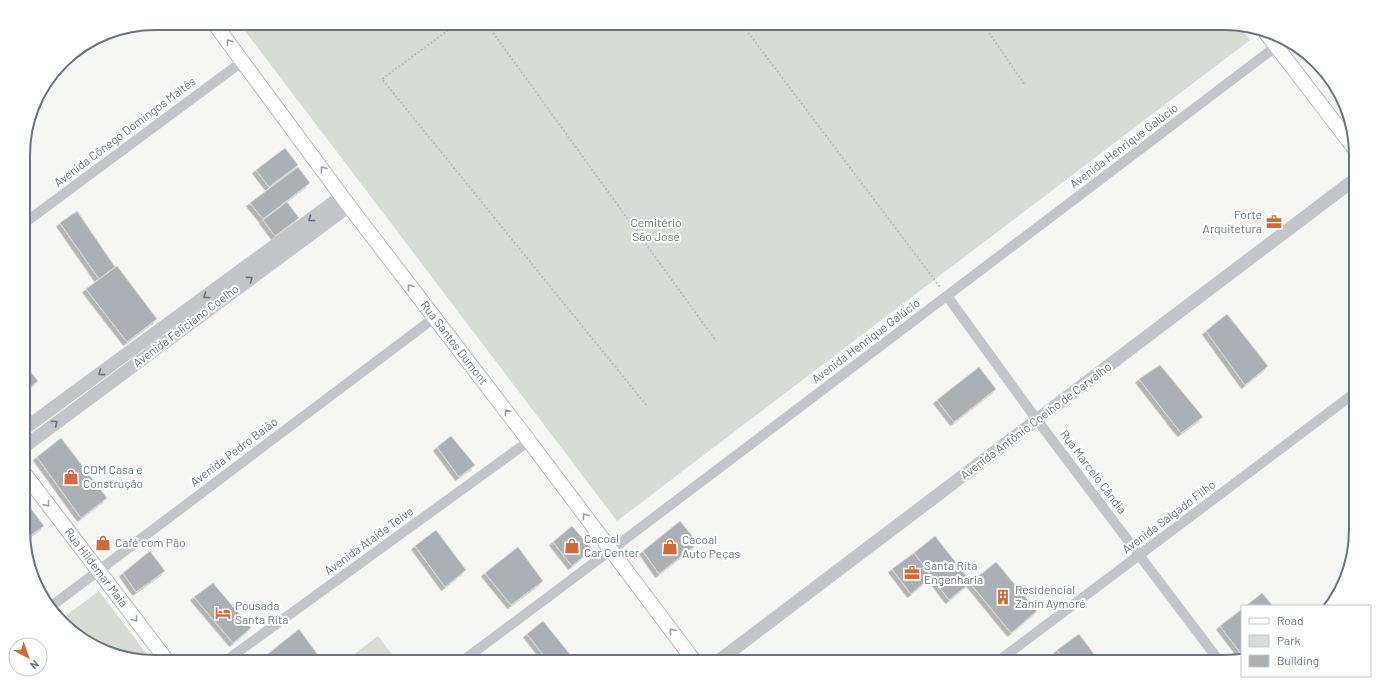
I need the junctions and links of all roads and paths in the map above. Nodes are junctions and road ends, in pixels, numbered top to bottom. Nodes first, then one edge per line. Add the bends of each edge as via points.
1 (219, 30) edge
2 (448, 30) edge
3 (491, 30) edge
4 (746, 30) edge
5 (987, 30) edge
6 (1280, 44) edge
7 (1282, 45) edge
8 (243, 61) junction
9 (1025, 85) dead end
10 (1348, 138) edge
11 (1349, 184) edge
12 (345, 201) junction
13 (30, 220) edge
14 (947, 296) junction
15 (434, 318) junction
16 (716, 341) dead end
17 (1349, 397) edge
18 (647, 406) dead end
19 (1037, 420) junction
20 (30, 425) edge
21 (529, 441) junction
22 (30, 442) edge
23 (30, 481) edge
24 (611, 550) junction
25 (1140, 555) junction
26 (98, 571) junction
27 (55, 604) edge
28 (163, 655) edge
29 (234, 655) edge
30 (470, 655) edge
31 (690, 655) edge
32 (726, 655) edge
33 (1006, 655) edge
34 (1215, 655) edge

8 -> 1 main road, Rua Santos Dumont
2 - 18 path via 382,79
3 - 16 path
4 - 14 path
5 - 9 path
6 - 14 street, Avenida Henrique Galúcio
7 - 10 main road
12 -> 8 main road, Rua Santos Dumont
8 - 13 street, Avenida Cônego Domingos Maltês
11 - 19 street, Avenida Antônio Coelho de Carvalho
15 -> 12 main road, Rua Santos Dumont
12 -> 20 street, Avenida Feliciano Coelho
22 -> 12 street, Avenida Feliciano Coelho
14 - 19 street, Rua Marcelo Cândia
14 - 24 street, Avenida Henrique Galúcio
21 -> 15 main road, Rua Santos Dumont
15 - 26 street, Avenida Pedro Baião
17 - 25 street, Avenida Salgado Filho
19 - 25 street, Rua Marcelo Cândia
19 - 32 street, Avenida Antônio Coelho de Carvalho
24 -> 21 main road, Rua Santos Dumont
21 - 29 street, Avenida Ataíde Teive
23 -> 26 main road, Rua Hildemar Maia
24 - 30 street, Avenida Henrique Galúcio
31 -> 24 main road, Rua Santos Dumont
25 - 33 street, Avenida Salgado Filho
25 - 34 street, Rua Marcelo Cândia
26 - 27 street, Avenida Pedro Baião
26 -> 28 main road, Rua Hildemar Maia

